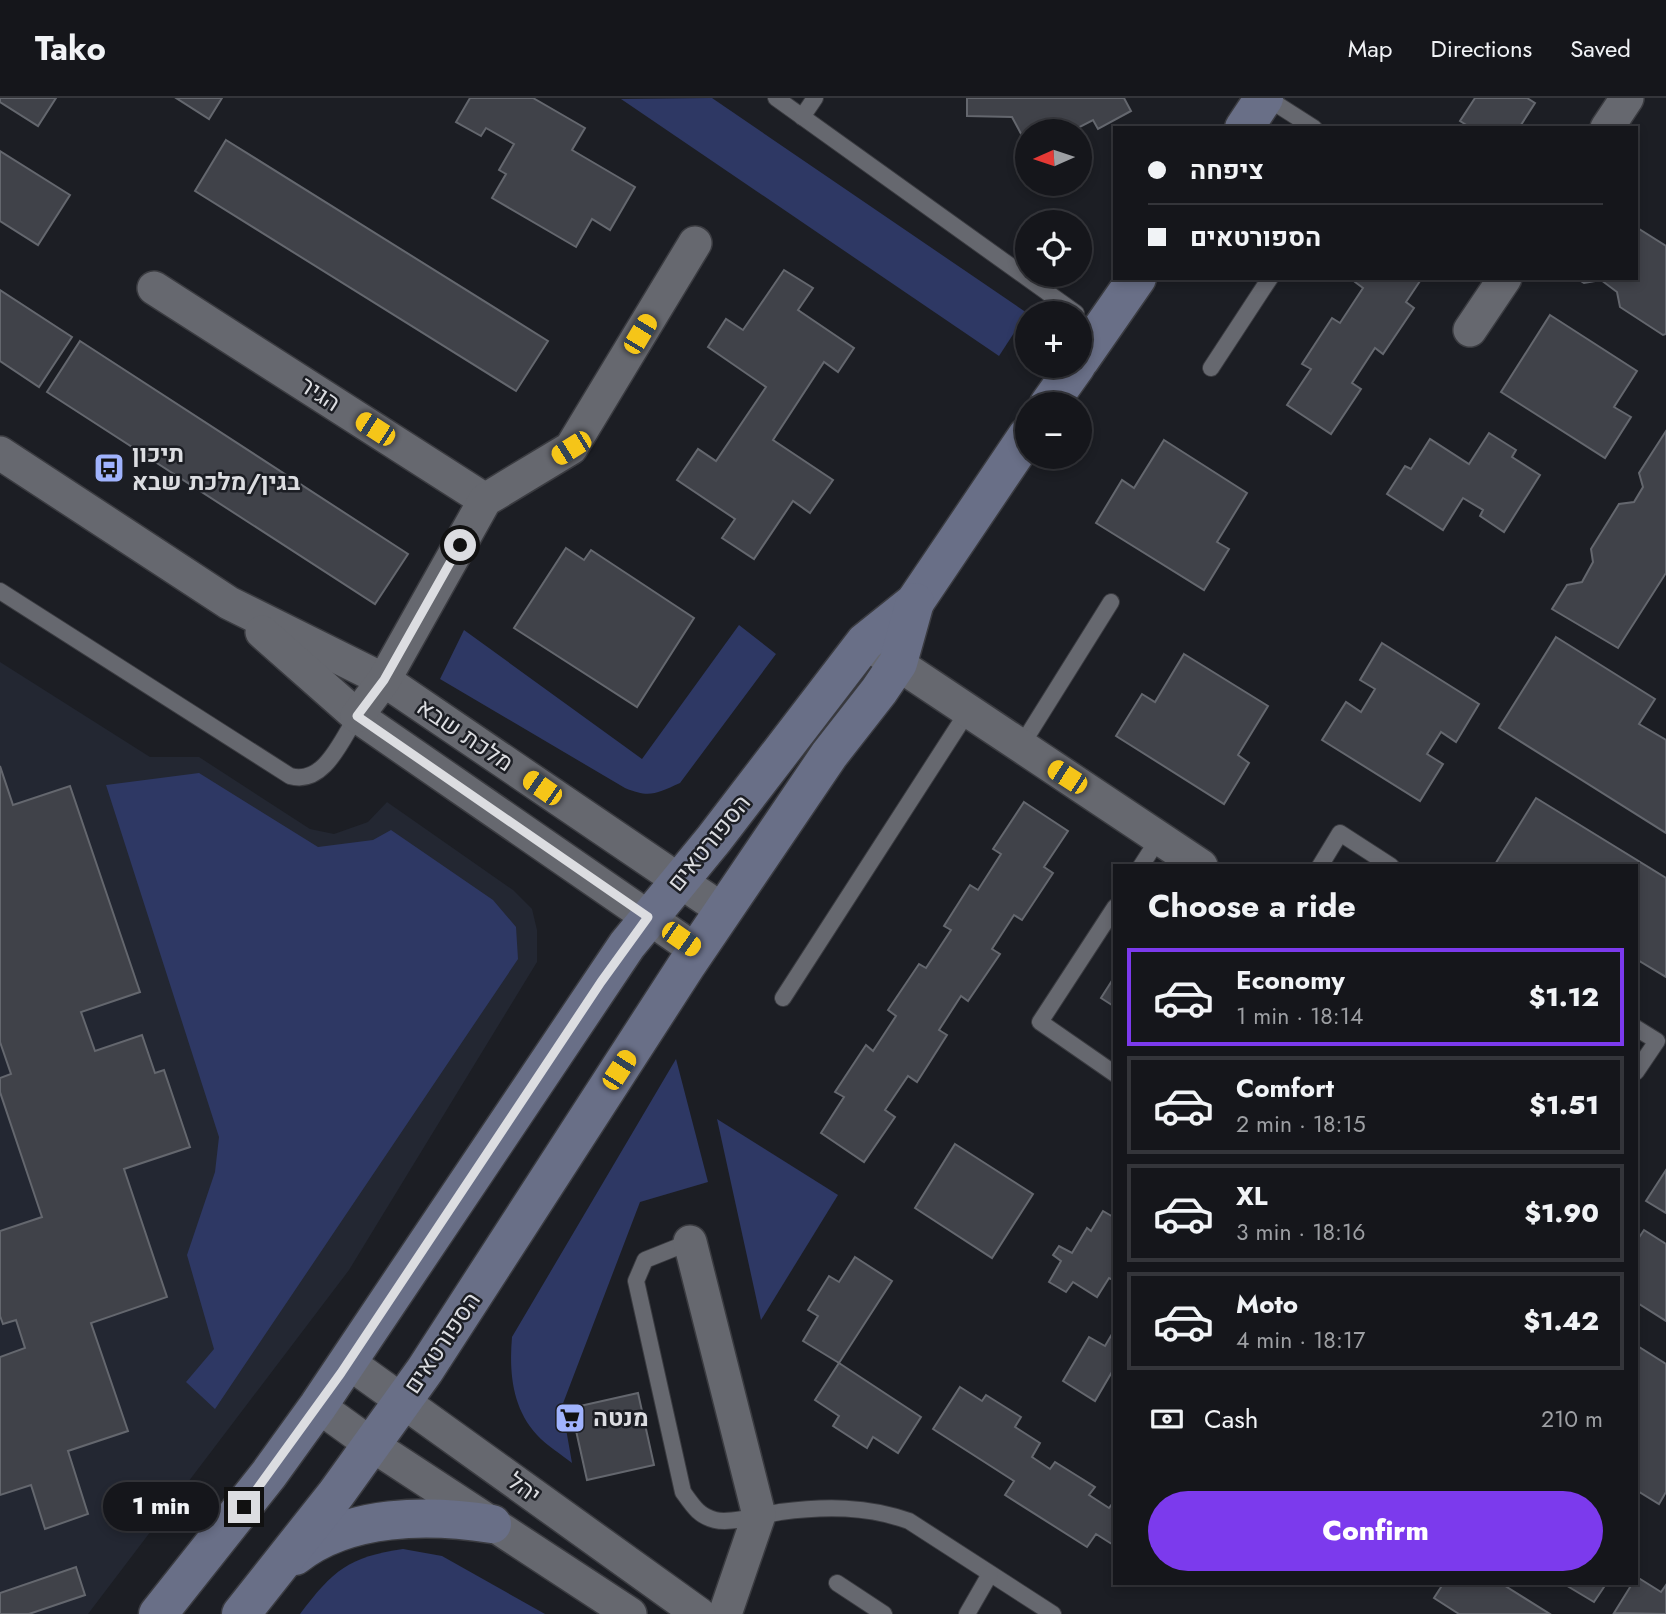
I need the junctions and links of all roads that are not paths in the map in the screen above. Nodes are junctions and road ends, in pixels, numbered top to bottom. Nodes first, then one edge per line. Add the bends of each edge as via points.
1 (776, 98) edge
2 (815, 98) edge
3 (1627, 98) edge
4 (1260, 105) edge
5 (802, 117) junction
6 (1309, 126) edge
7 (1608, 126) edge
8 (695, 243) dead end
9 (1135, 280) edge
10 (1269, 280) edge
11 (1504, 280) edge
12 (154, 288) dead end
13 (1046, 301) edge
14 (1092, 322) edge
15 (1470, 330) dead end
16 (1211, 368) dead end
17 (0, 453) edge
18 (1015, 454) edge
19 (485, 500) junction
20 (0, 591) edge
21 (915, 602) junction
22 (229, 603) junction
23 (1111, 603) dead end
24 (865, 642) junction
25 (898, 663) junction
26 (384, 680) junction
27 (968, 711) junction
28 (357, 716) junction
29 (1021, 746) junction
30 (1159, 838) junction
31 (1142, 864) edge
32 (1198, 864) edge
33 (1321, 864) edge
34 (1388, 864) edge
35 (678, 880) junction
36 (1113, 910) edge
37 (724, 911) junction
38 (648, 917) junction
39 (697, 951) junction
40 (783, 998) dead end
41 (1638, 1029) edge
42 (1638, 1069) edge
43 (1113, 1073) edge
44 (690, 1242) joint
45 (348, 1362) junction
46 (403, 1401) junction
47 (318, 1406) junction
48 (372, 1445) junction
49 (760, 1516) junction
50 (492, 1524) junction
51 (274, 1572) junction
52 (990, 1574) junction
53 (837, 1583) dead end
54 (158, 1614) edge
55 (241, 1614) edge
56 (630, 1614) edge
57 (699, 1614) edge
58 (726, 1614) edge
59 (884, 1614) edge
60 (967, 1614) edge
61 (1053, 1614) edge

1 - 5 lane
2 - 5 lane
3 - 7 street
4 - 6 lane
5 - 13 lane
8 - 19 street via 571,448
9 - 14 street
10 - 16 lane
11 - 15 street
12 - 19 street, הגיר
17 - 22 street, מלכת שבא
18 - 21 street, הספורטאים
19 - 26 street
20 - 28 lane via 290,776 306,778 318,772
21 - 24 street, הספורטאים
21 - 25 street, הספורטאים
22 - 26 street, מלכת שבא
22 - 28 street, מלכת שבא
23 - 29 lane
24 - 25 street
24 - 35 street, הספורטאים
25 - 27 street
25 - 37 street, הספורטאים via 829,755
26 - 28 street
26 - 35 street, מלכת שבא
27 - 29 street
27 - 40 lane
28 - 38 street, מלכת שבא
29 - 30 street
30 - 31 lane
30 - 32 street
33 - 34 lane via 1340,833
35 - 37 street, מלכת שבא
35 - 38 street, הספורטאים
36 - 43 lane via 1040,1022
37 - 39 street, הספורטאים
38 - 39 street, מלכת שבא
38 - 45 street, הספורטאים
39 - 46 street, הספורטאים
41 - 42 lane via 1657,1041
44 - 49 street
44 - 49 lane via 646,1260 636,1281 684,1492 700,1515 719,1521
45 - 46 street, יהל
45 - 47 street, הספורטאים
46 - 48 street, הספורטאים
46 - 57 street, יהל
47 - 48 street, יהל
47 - 54 street, הספורטאים
48 - 50 street, יהל
48 - 51 street, הספורטאים
49 - 52 lane via 839,1507 893,1515
49 - 58 street
50 - 51 street via 422,1519 369,1525 321,1539
50 - 56 street, יהל
51 - 55 street, הספורטאים
52 - 60 lane
52 - 61 lane
53 - 59 lane

